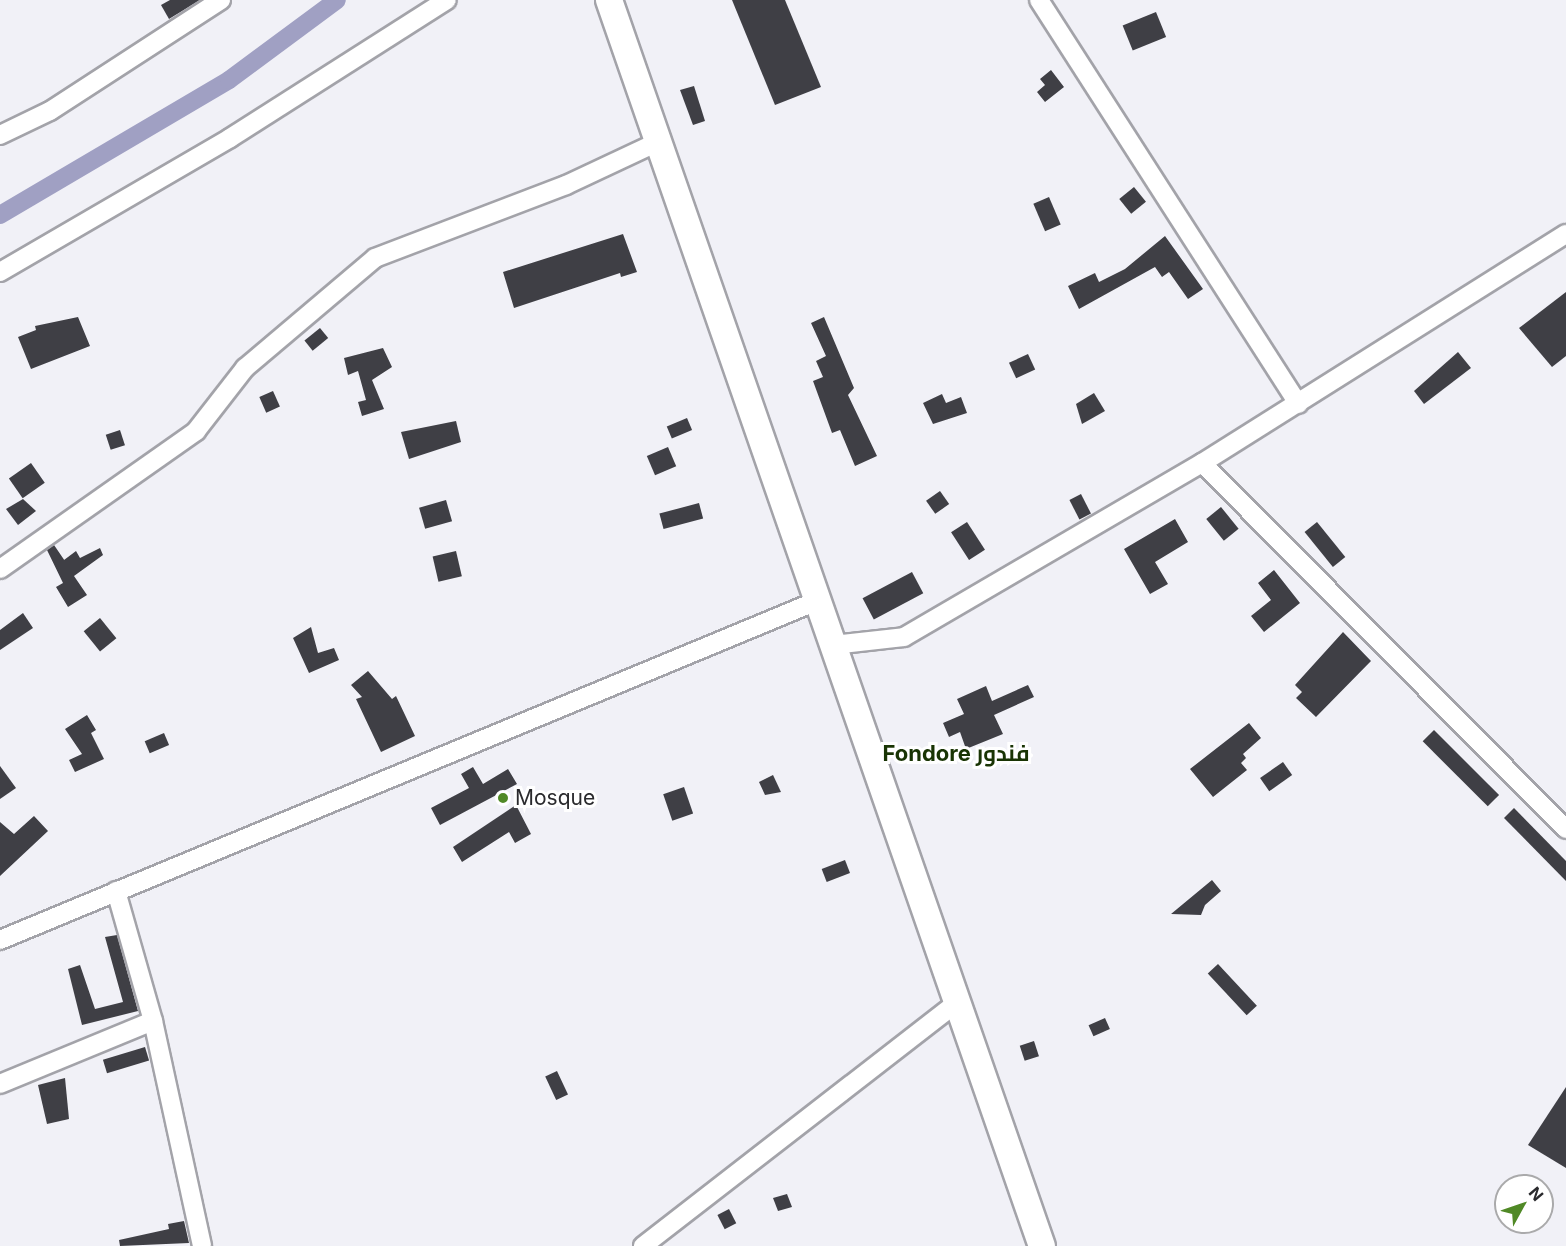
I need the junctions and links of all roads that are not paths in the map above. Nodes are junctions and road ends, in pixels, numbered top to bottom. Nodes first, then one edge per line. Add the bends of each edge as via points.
1 (221, 0) edge
2 (447, 0) edge
3 (609, 0) edge
4 (1039, 0) edge
5 (0, 135) edge
6 (658, 142) junction
7 (1566, 234) edge
8 (0, 272) edge
9 (1298, 404) junction
10 (1202, 463) junction
11 (0, 569) edge
12 (817, 601) junction
13 (833, 645) junction
14 (1566, 829) edge
15 (116, 891) junction
16 (0, 940) edge
17 (957, 1002) junction
18 (153, 1021) junction
19 (0, 1084) edge
20 (202, 1246) edge
21 (643, 1246) edge
22 (1042, 1246) edge

1 - 5 street via 50,111
2 - 8 street via 230,138
3 - 6 main road
4 - 9 street
6 - 11 street via 566,185 375,258 245,368 196,431
6 - 12 main road
7 - 9 street
9 - 10 street
10 - 13 street via 904,637
10 - 14 street
12 - 13 main road
12 - 15 street
13 - 17 main road
15 - 16 street
15 - 18 street
17 - 21 street
17 - 22 main road
18 - 19 street
18 - 20 street

